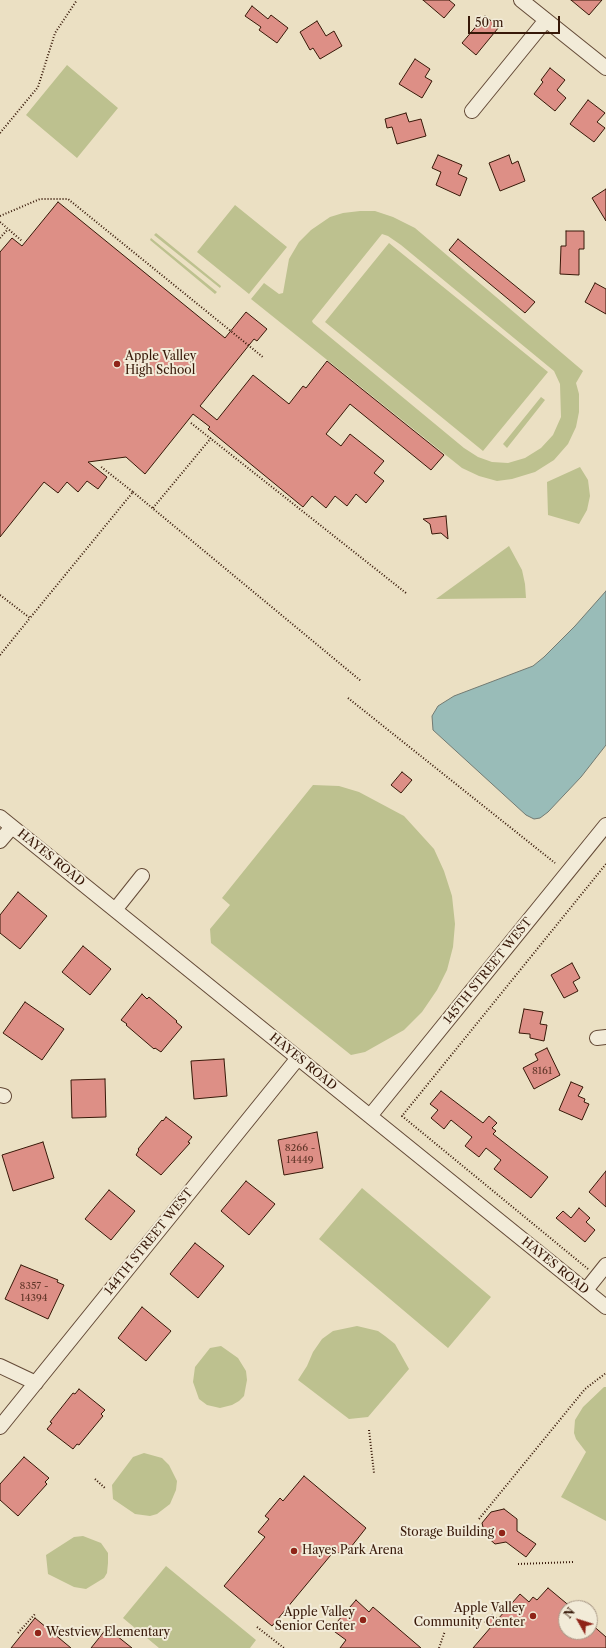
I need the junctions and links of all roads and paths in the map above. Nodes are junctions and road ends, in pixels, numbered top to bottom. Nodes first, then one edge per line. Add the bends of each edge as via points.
1 (77, 0) edge
2 (521, 0) edge
3 (546, 20) junction
4 (606, 68) edge
5 (472, 111) dead end
6 (0, 133) edge
7 (0, 216) edge
8 (0, 222) edge
9 (8, 229) junction
10 (0, 238) edge
11 (22, 241) dead end
12 (264, 358) dead end
13 (191, 423) dead end
14 (211, 438) junction
15 (100, 466) dead end
16 (133, 492) junction
17 (153, 508) junction
18 (406, 594) dead end
19 (0, 595) edge
20 (30, 618) junction
21 (0, 655) edge
22 (361, 681) dead end
23 (348, 698) dead end
24 (0, 817) edge
25 (606, 825) edge
26 (12, 826) junction
27 (0, 841) edge
28 (555, 863) dead end
29 (606, 864) edge
30 (142, 876) dead end
31 (115, 910) junction
32 (298, 1058) junction
33 (370, 1116) junction
34 (606, 1265) edge
35 (597, 1276) junction
36 (586, 1290) junction
37 (606, 1307) edge
38 (0, 1366) edge
39 (606, 1373) edge
40 (36, 1383) junction
41 (0, 1427) edge
42 (369, 1430) dead end
43 (374, 1473) dead end
44 (95, 1479) dead end
45 (106, 1489) dead end
46 (479, 1519) dead end
47 (573, 1562) dead end
48 (518, 1564) dead end
49 (35, 1614) dead end
50 (257, 1627) dead end
51 (446, 1631) dead end
52 (18, 1633) dead end
53 (284, 1648) edge
54 (439, 1648) edge

1 - 6 path via 55,33 38,87
2 - 3 street
3 - 4 street
3 - 5 street
7 - 12 path via 40,198 68,199
8 - 9 path
9 - 10 path
9 - 11 path
13 - 14 path
14 - 17 path
14 - 18 path
15 - 16 path
16 - 17 path
16 - 20 path
17 - 22 path
19 - 20 path
20 - 21 path
23 - 28 path
24 - 26 street, HAYES ROAD
25 - 33 street, 145TH STREET WEST
26 - 27 street
26 - 31 street, HAYES ROAD
29 - 35 path via 402,1116
30 - 31 street
31 - 32 street, HAYES ROAD
32 - 33 street, HAYES ROAD
32 - 40 street, 144TH STREET WEST
33 - 36 street, HAYES ROAD
34 - 35 street
35 - 36 street
36 - 37 street, HAYES ROAD
38 - 40 street
39 - 46 path via 585,1389
40 - 41 street, 144TH STREET WEST
42 - 43 path
44 - 45 path
47 - 48 path
49 - 52 path
50 - 53 path
51 - 54 path

